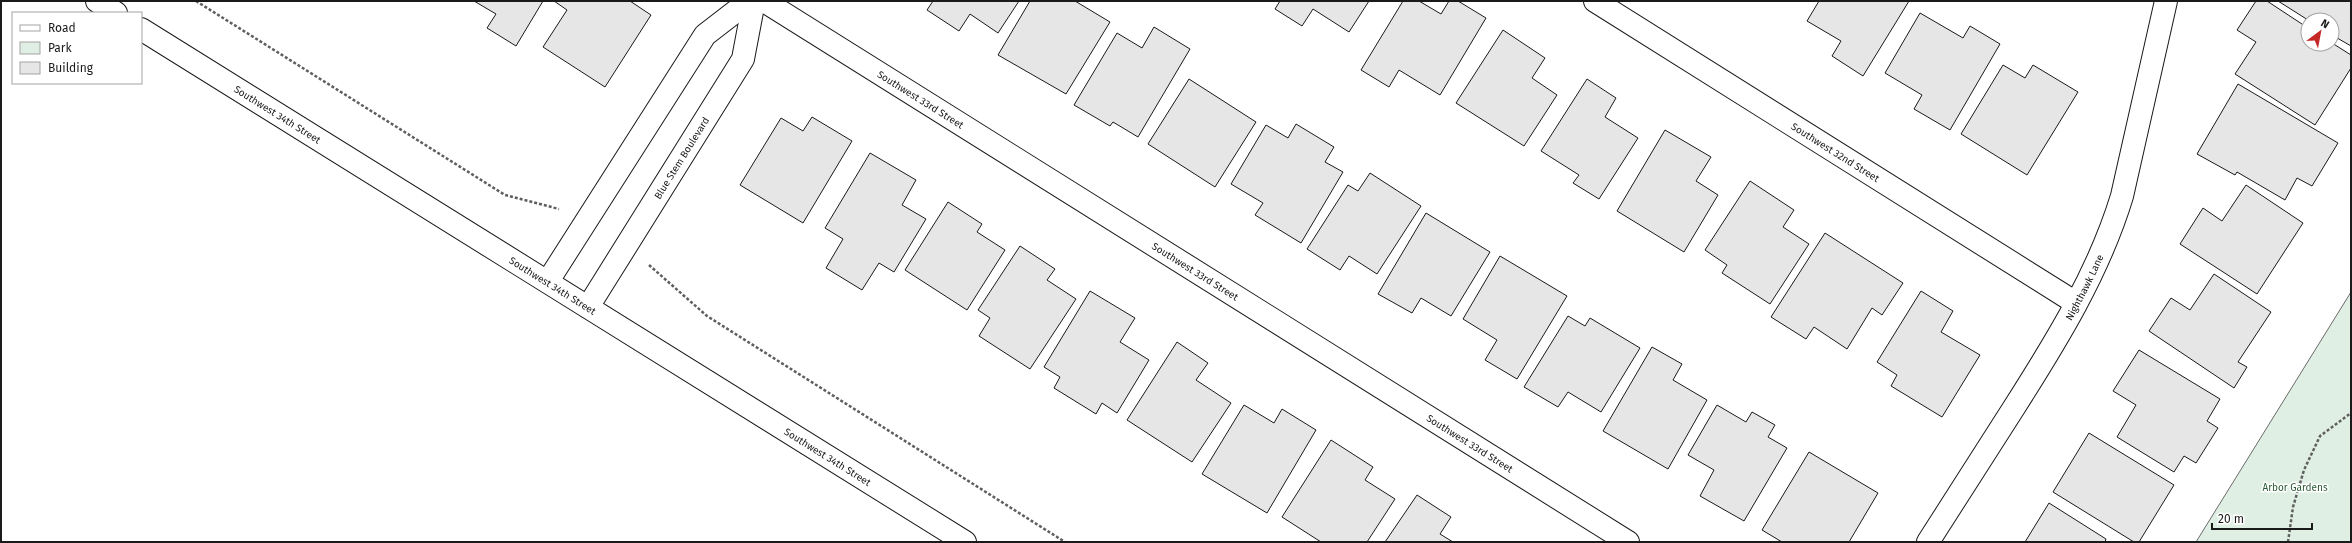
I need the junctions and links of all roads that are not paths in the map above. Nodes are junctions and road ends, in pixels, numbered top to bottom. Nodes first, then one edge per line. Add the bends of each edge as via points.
1 (97, 1) edge
2 (749, 1) edge
3 (754, 1) edge
4 (764, 1) edge
5 (1595, 1) edge
6 (2166, 1) edge
7 (114, 12) edge
8 (142, 30) edge
9 (548, 281) junction
10 (2076, 303) junction
11 (588, 307) junction
12 (965, 542) edge
13 (1628, 542) edge
14 (1928, 542) edge

1 - 7 street
2 - 9 street via 705,35
3 - 11 street, Blue Stem Boulevard via 743,59
4 - 13 street, Southwest 33rd Street
5 - 10 street, Southwest 32nd Street
6 - 10 street, Nighthawk Lane via 2122,196 2102,250
8 - 9 street, Southwest 34th Street
9 - 11 street, Southwest 34th Street
10 - 14 street, Nighthawk Lane via 2052,348
11 - 12 street, Southwest 34th Street

